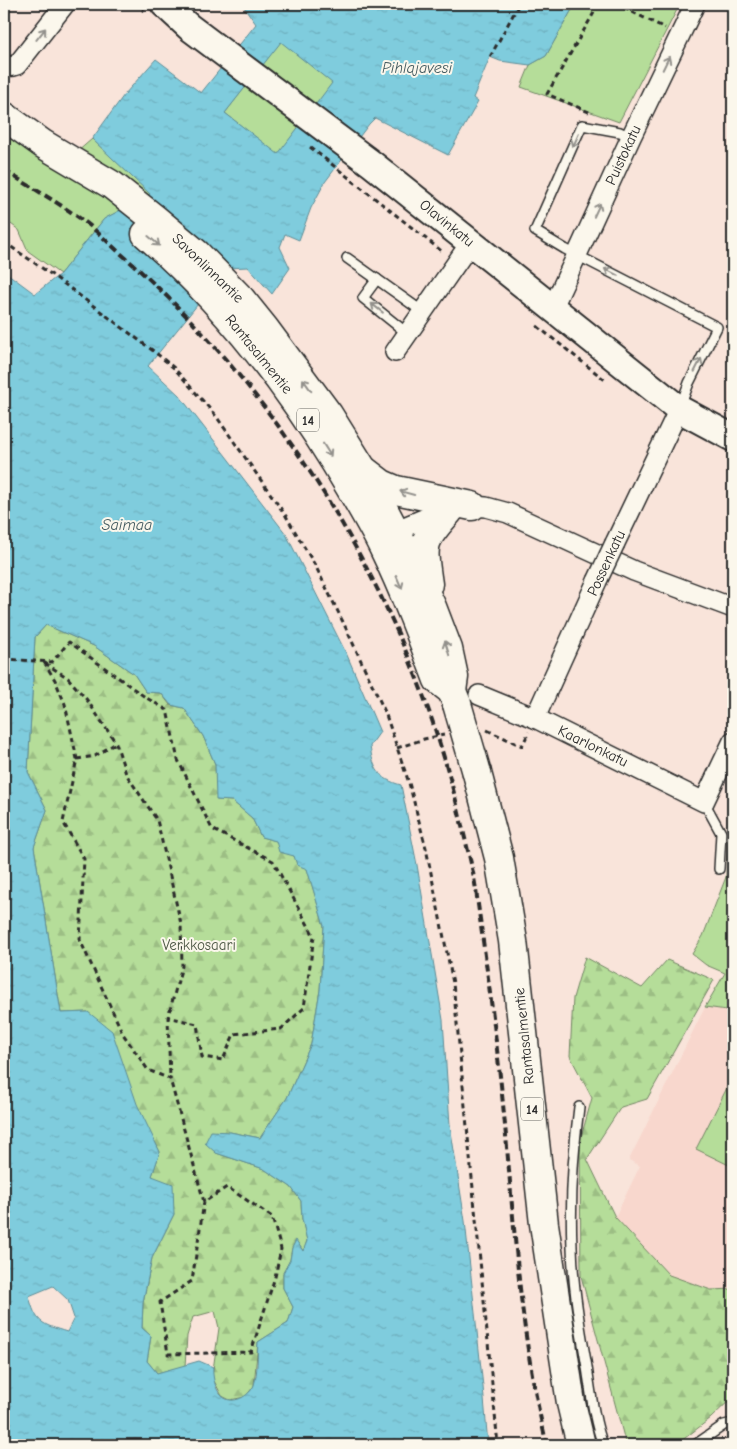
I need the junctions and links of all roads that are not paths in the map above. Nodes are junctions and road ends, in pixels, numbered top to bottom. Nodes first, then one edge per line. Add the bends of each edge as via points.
1 (65, 4) edge
2 (164, 4) edge
3 (695, 4) edge
4 (4, 64) edge
5 (4, 116) edge
6 (631, 137) junction
7 (464, 253) junction
8 (577, 255) junction
9 (346, 258) dead end
10 (377, 279) junction
11 (233, 305) junction
12 (553, 307) junction
13 (423, 312) junction
14 (408, 334) junction
15 (395, 352) dead end
16 (679, 409) junction
17 (733, 438) edge
18 (364, 470) junction
19 (461, 509) junction
20 (387, 534) junction
21 (432, 607) junction
22 (733, 608) edge
23 (463, 697) junction
24 (535, 718) junction
25 (733, 741) edge
26 (704, 802) junction
27 (719, 869) dead end
28 (579, 1107) dead end
29 (733, 1423) edge
30 (580, 1445) edge
31 (604, 1445) edge
32 (695, 1445) edge

4 -> 1 street via 12,67 17,64
2 - 7 main road, Olavinkatu via 189,28 372,164
6 -> 3 street, Puistokatu
5 - 11 highway, Savonlinnantie / 14 via 108,192 155,219 197,254
8 -> 6 street, Puistokatu
6 -> 8 lane via 582,125 535,231
7 - 12 main road, Olavinkatu
7 - 13 street
8 - 12 street, Puistokatu
16 -> 8 lane via 718,327
9 - 10 lane
10 - 13 lane
14 -> 10 lane via 364,298
18 -> 11 highway, Savonlinnantie / 14 via 294,366
11 -> 20 highway, Rantasalmentie / 14 via 364,510
12 - 16 main road, Olavinkatu
13 - 14 street
14 - 15 street
16 - 17 main road, Olavinkatu
16 - 24 street, Possenkatu, bridge
19 -> 18 highway via 396,490
18 - 20 highway, Rantasalmentie / 14
19 - 20 street via 420,520
19 - 21 highway via 430,532 424,547
19 - 22 street via 486,507 508,513 634,571
20 - 21 highway, Rantasalmentie / 14
20 -> 23 highway, Rantasalmentie / 14 via 438,680
23 -> 21 highway, Rantasalmentie / 14
23 - 24 street, Kaarlonkatu
23 - 30 highway, Rantasalmentie / 14, bridge via 513,941 544,1224
24 - 26 street, Kaarlonkatu
25 - 26 street
26 - 27 lane via 721,832
28 - 31 lane via 574,1150 572,1247 585,1355
29 - 32 lane via 724,1425

